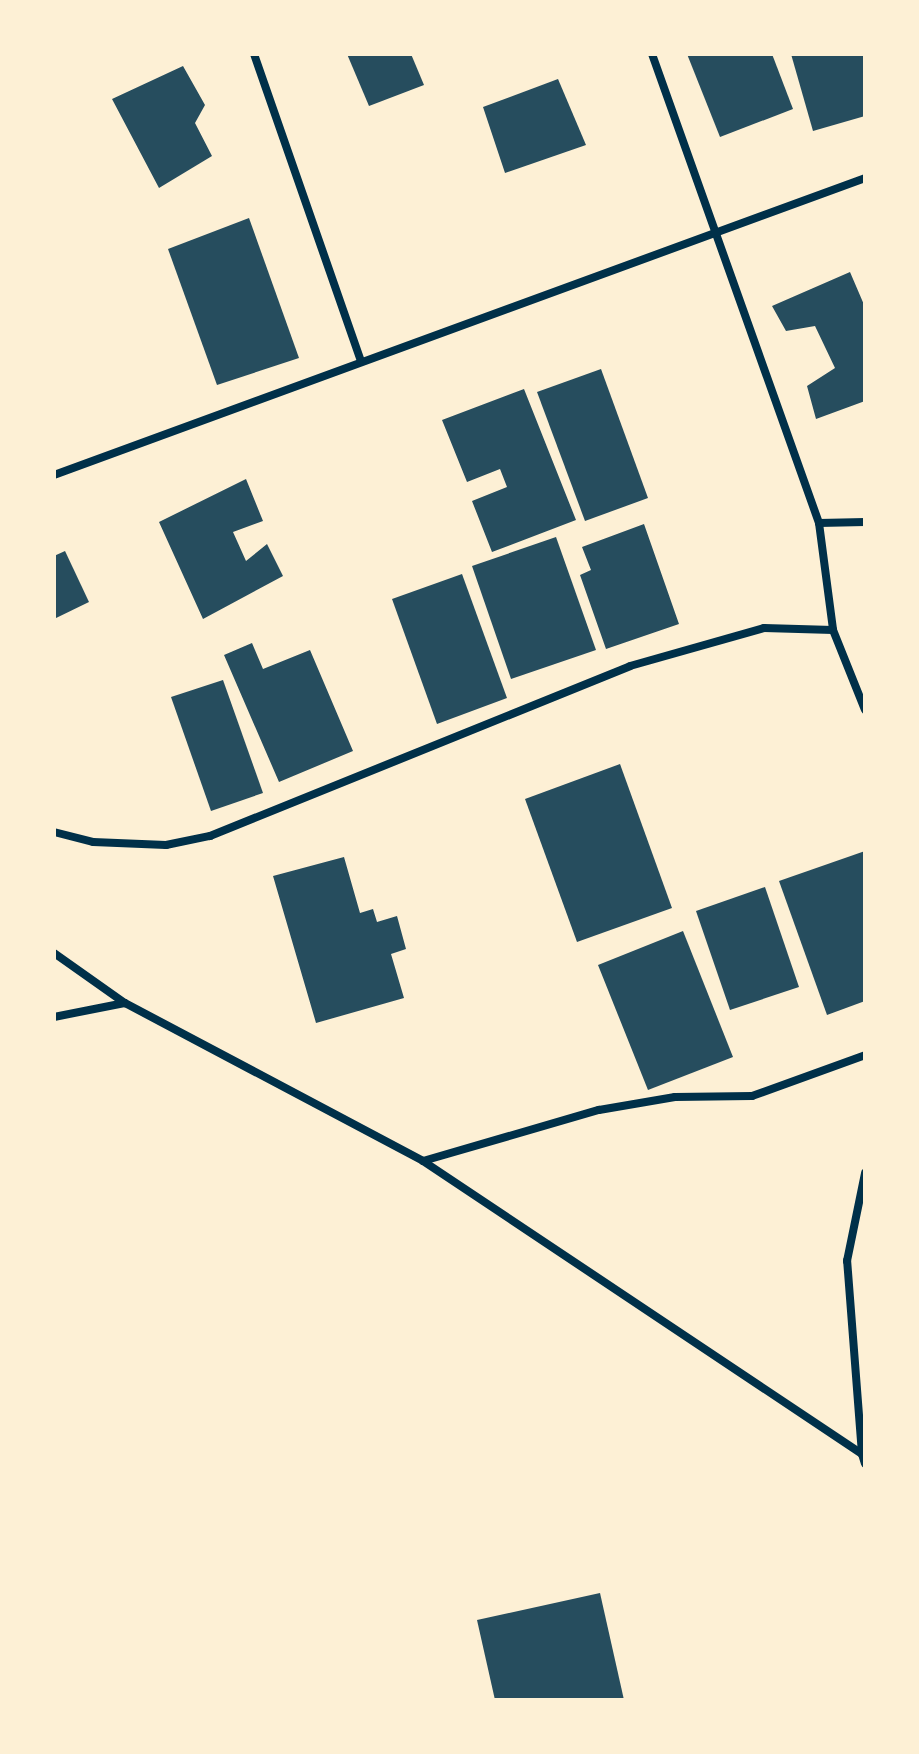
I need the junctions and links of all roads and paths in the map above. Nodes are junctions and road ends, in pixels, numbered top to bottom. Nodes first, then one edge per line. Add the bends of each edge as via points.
1 (254, 54) edge
2 (652, 54) edge
3 (865, 178) edge
4 (716, 229) junction
5 (360, 359) junction
6 (54, 475) edge
7 (865, 522) edge
8 (819, 523) junction
9 (833, 630) junction
10 (865, 710) edge
11 (54, 832) edge
12 (54, 953) edge
13 (125, 1003) junction
14 (54, 1017) edge
15 (865, 1055) edge
16 (423, 1161) junction
17 (865, 1173) edge
18 (862, 1454) junction
19 (865, 1464) edge

1 - 5 street
2 - 4 street
3 - 4 street
4 - 5 street
4 - 8 street
5 - 6 street
7 - 8 street
8 - 9 street
9 - 10 street
9 - 11 street via 764,628 630,666 210,836 166,845 93,842
12 - 13 street
13 - 14 street
13 - 16 street
15 - 16 street via 752,1096 675,1097 599,1110
16 - 18 street
17 - 18 street via 847,1261
18 - 19 street

